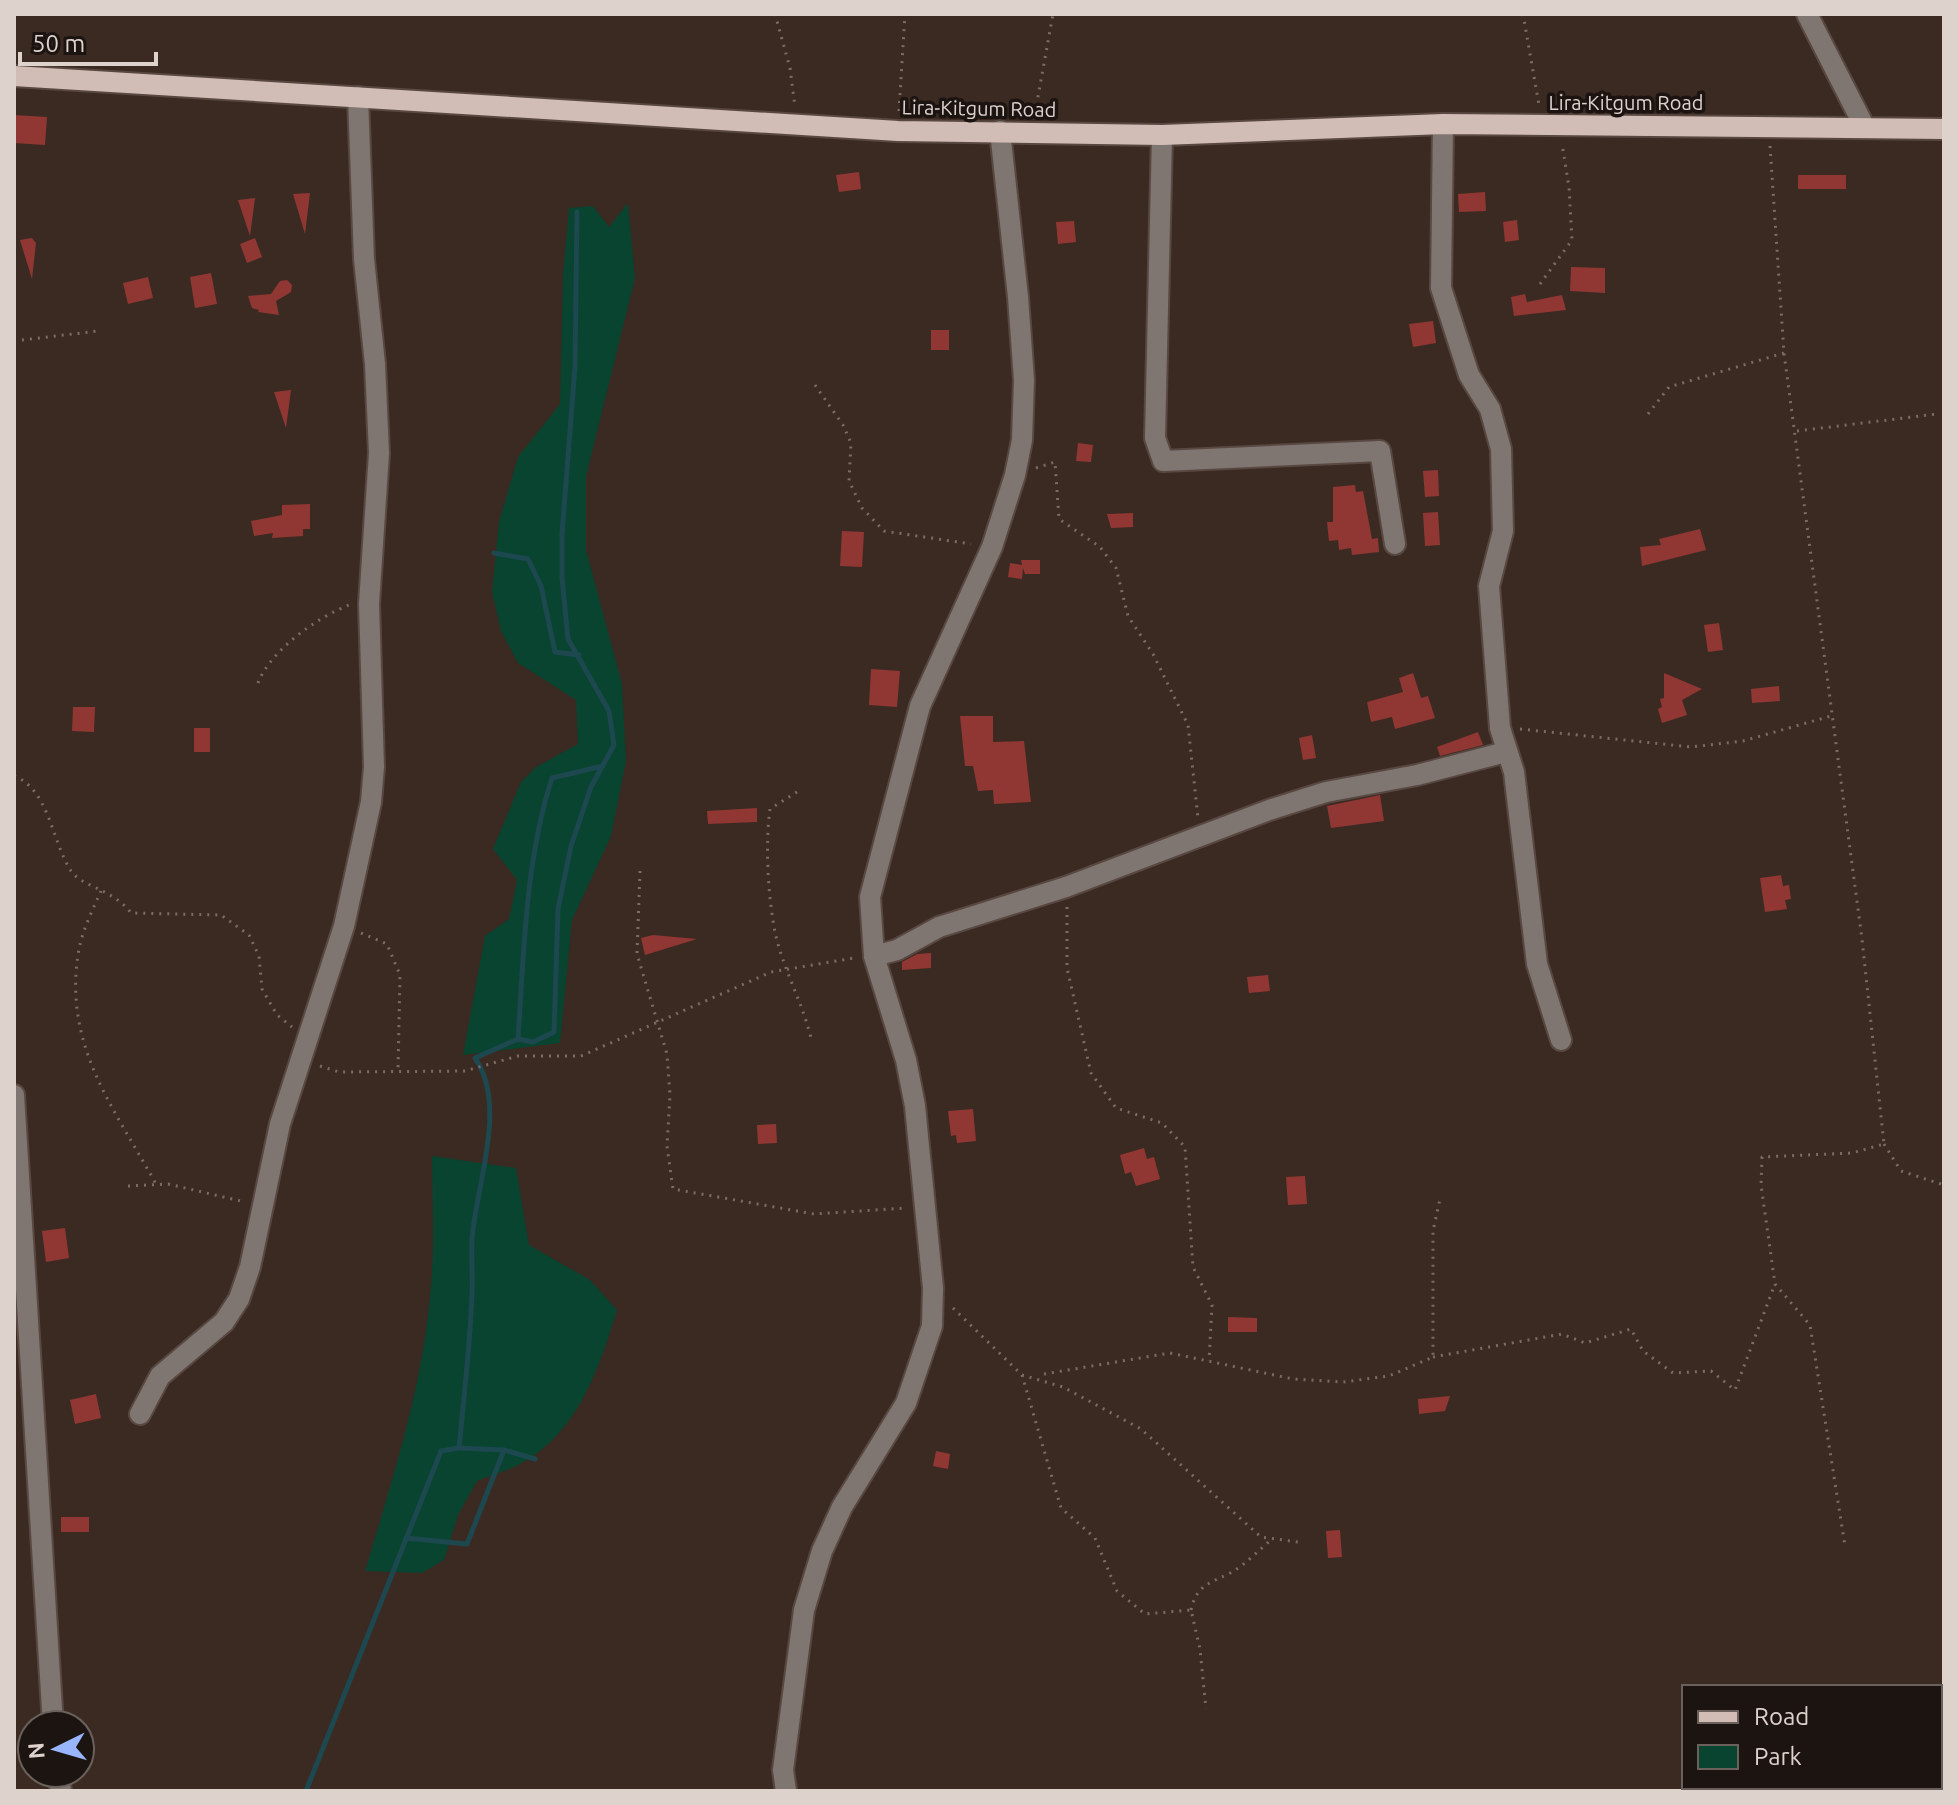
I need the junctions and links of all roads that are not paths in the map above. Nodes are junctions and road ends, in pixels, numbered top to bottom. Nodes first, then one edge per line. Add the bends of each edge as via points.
1 (1807, 14) edge
2 (14, 76) edge
3 (358, 97) junction
4 (1443, 124) junction
5 (1864, 126) junction
6 (1944, 129) edge
7 (1000, 131) junction
8 (1162, 135) junction
9 (1395, 544) dead end
10 (1506, 752) junction
11 (874, 956) junction
12 (1561, 1040) dead end
13 (14, 1095) edge
14 (140, 1414) dead end
15 (52, 1709) edge
16 (786, 1791) edge

1 - 5 street
2 - 3 main road, Lira-Kitgum Road
3 - 7 main road, Lira-Kitgum Road via 798,127
3 - 14 street via 379,453 369,604 371,802 344,926 301,1060 239,1299 224,1322 160,1376
4 - 5 main road, Lira-Kitgum Road
4 - 8 main road, Lira-Kitgum Road
4 - 10 street via 1441,288 1469,375 1494,421 1504,477 1503,531 1489,586
5 - 6 main road, Lira-Kitgum Road
7 - 8 main road, Lira-Kitgum Road
7 - 11 street via 1024,380 1022,440 992,547 920,706 873,875 869,916
8 - 9 street via 1155,438 1163,461 1380,451
10 - 11 street via 1326,792 1066,887 939,927
10 - 12 street via 1514,772 1537,964
11 - 16 street via 911,1081 933,1288 932,1326 906,1403 842,1507 822,1551 808,1596 789,1712
13 - 15 street

